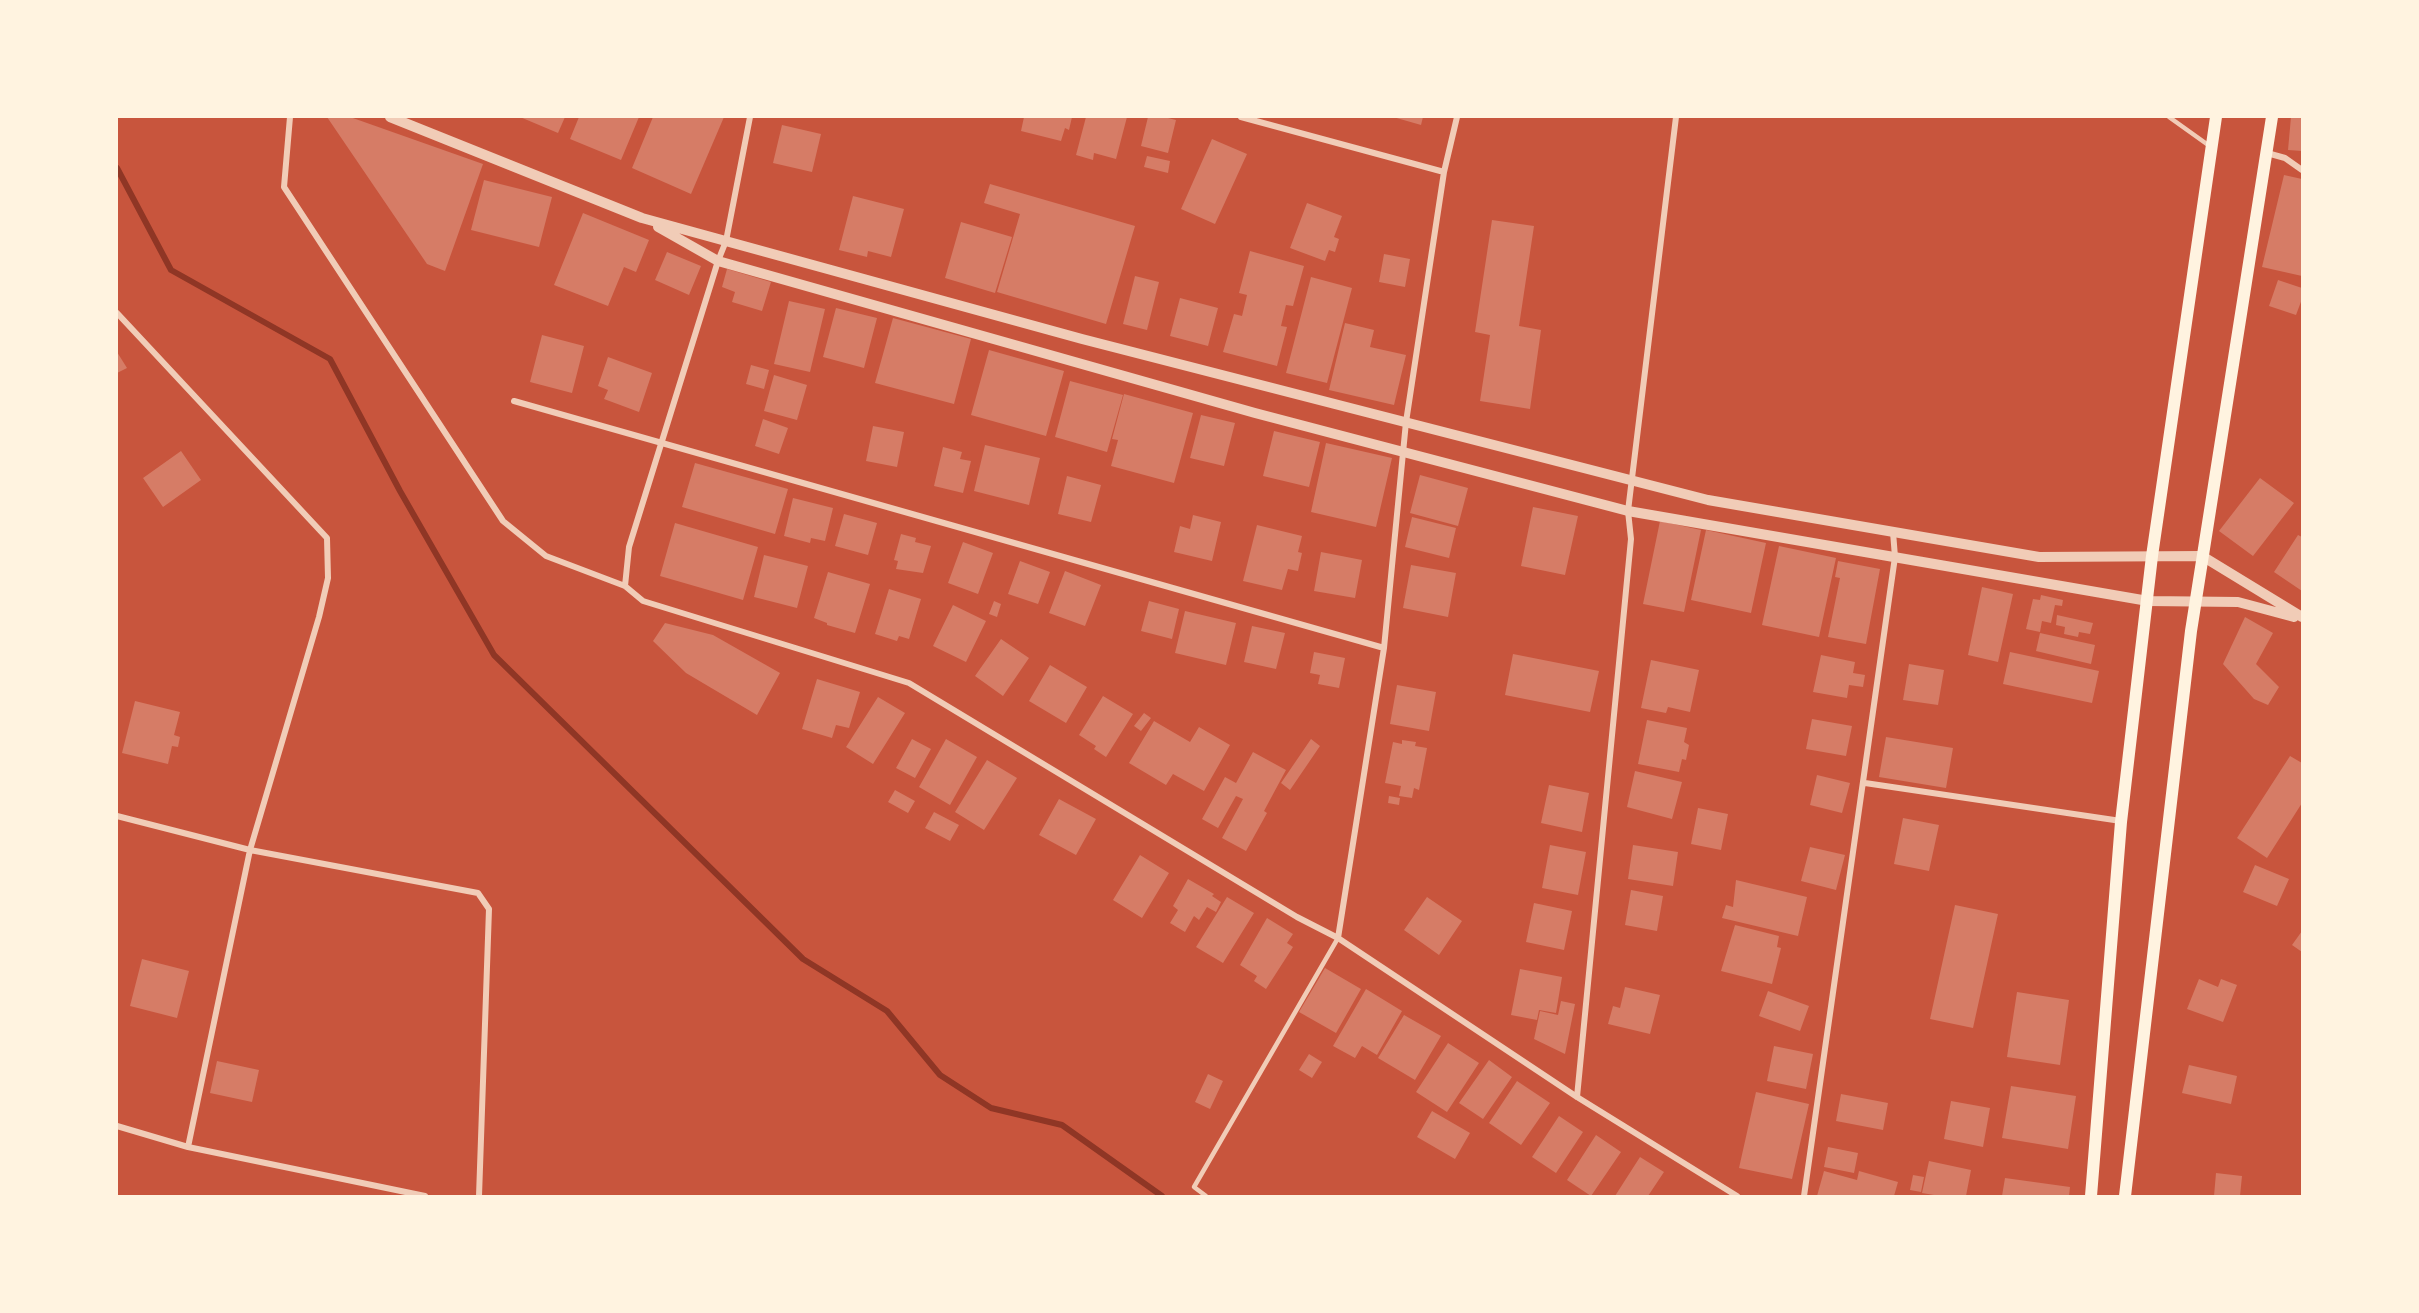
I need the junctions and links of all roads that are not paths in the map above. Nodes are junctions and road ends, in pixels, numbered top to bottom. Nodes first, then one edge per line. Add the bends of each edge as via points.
1 (290, 117) edge
2 (390, 117) edge
3 (750, 117) edge
4 (1240, 117) edge
5 (1457, 117) edge
6 (1676, 117) edge
7 (2169, 117) edge
8 (2216, 117) edge
9 (2272, 117) edge
10 (2212, 147) junction
11 (2267, 153) junction
12 (2302, 170) edge
13 (1444, 172) junction
14 (642, 218) junction
15 (726, 242) junction
16 (718, 261) junction
17 (117, 314) edge
18 (514, 401) dead end
19 (1406, 422) junction
20 (661, 444) junction
21 (1404, 453) junction
22 (1632, 481) junction
23 (1628, 511) junction
24 (1893, 532) junction
25 (2152, 556) junction
26 (2202, 556) junction
27 (1895, 557) junction
28 (625, 586) junction
29 (2148, 601) junction
30 (2195, 602) junction
31 (2302, 618) edge
32 (1384, 648) junction
33 (1865, 783) junction
34 (117, 816) edge
35 (2121, 822) junction
36 (250, 850) junction
37 (1338, 938) junction
38 (1577, 1096) junction
39 (117, 1126) edge
40 (188, 1147) junction
41 (425, 1196) edge
42 (479, 1196) edge
43 (1206, 1196) edge
44 (1737, 1196) edge
45 (1804, 1196) edge
46 (2091, 1196) edge
47 (2125, 1196) edge

1 - 28 street via 284,187 503,521 546,555
2 - 14 street
3 - 15 street
4 - 13 street
5 - 13 street
6 - 22 street
7 - 10 lane
8 - 10 main road
9 - 11 main road
10 - 25 main road
11 - 12 street via 2285,158
11 - 26 main road
13 - 19 street
14 - 15 street
14 - 16 street
15 - 16 street
15 - 19 street
16 - 20 street
16 - 21 street
17 - 36 street via 327,538 328,578 319,617
18 - 20 street
19 - 21 street
19 - 22 street
20 - 28 street via 629,547
20 - 32 street
21 - 23 street
21 - 32 street
22 - 23 street
22 - 24 street via 1708,500
23 - 27 street
23 - 38 street via 1631,539
24 - 25 street via 2039,556
24 - 27 street
25 - 26 street
25 - 29 main road
26 - 30 main road
26 - 31 street
27 - 29 street
27 - 33 street
28 - 37 street via 642,601 909,683
29 - 30 street
29 - 35 main road
30 - 31 street via 2238,602
30 - 47 main road
32 - 37 street
33 - 35 street
33 - 45 street
34 - 36 street
35 - 46 main road
36 - 40 street
36 - 42 street via 478,893 489,909
37 - 38 street
37 - 43 lane via 1194,1187
38 - 44 street
39 - 40 street
40 - 41 street

